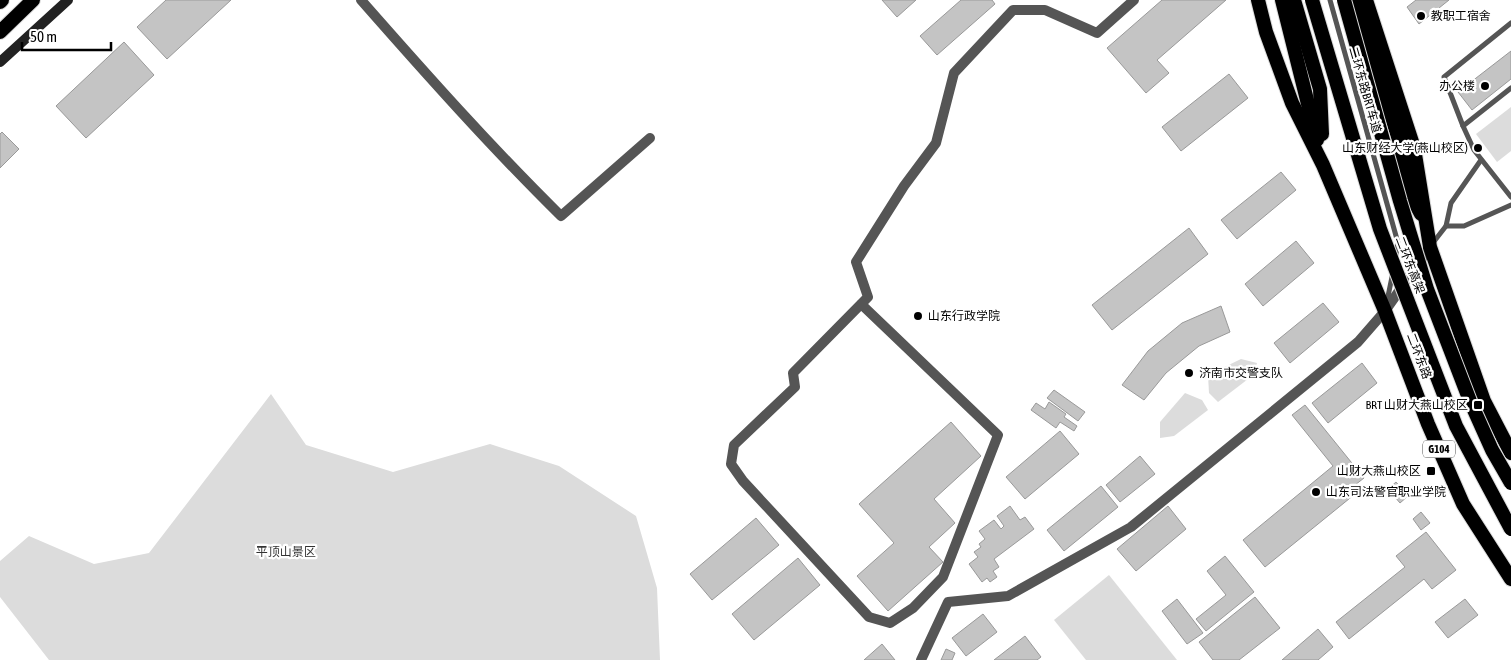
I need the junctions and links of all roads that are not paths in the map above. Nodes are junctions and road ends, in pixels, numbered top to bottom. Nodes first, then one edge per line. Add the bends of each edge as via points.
1 (33, 0) edge
2 (68, 0) edge
3 (361, 0) edge
4 (1134, 0) edge
5 (1258, 0) edge
6 (1282, 0) edge
7 (1294, 0) edge
8 (1312, 0) edge
9 (1330, 0) edge
10 (1344, 0) edge
11 (1356, 0) edge
12 (1366, 0) edge
13 (1511, 23) edge
14 (0, 32) edge
15 (0, 62) edge
16 (1511, 88) edge
17 (1463, 126) junction
18 (650, 138) dead end
19 (1482, 160) junction
20 (1323, 165) junction
21 (1511, 197) edge
22 (1511, 205) edge
23 (1426, 223) junction
24 (1446, 226) junction
25 (1398, 243) junction
26 (1430, 247) junction
27 (861, 304) junction
28 (1385, 311) junction
29 (1511, 453) edge
30 (1511, 483) edge
31 (1511, 530) edge
32 (1511, 579) edge
33 (921, 660) edge

1 - 14 highway
2 - 15 main road
3 - 18 street via 561,216
4 - 27 street via 1097,33 1045,10 1013,10 954,73 936,143 904,186 856,262 868,297
5 - 20 highway, 二环东路 / G104 via 1292,104
6 - 20 highway
7 - 20 highway, 二环东路 via 1320,89
8 - 31 highway, 二环东高架, bridge via 1380,229 1456,426
9 - 25 lane, 二环东路BRT车道
10 - 23 highway via 1400,175
10 - 30 highway, 二环东高架, bridge via 1427,289 1470,401
11 - 23 highway
12 - 23 highway via 1414,148
13 - 17 lane via 1444,77
16 - 17 lane
17 - 19 lane
19 - 21 lane
19 - 24 lane via 1451,203
20 - 28 highway, 二环东路 / G104
22 - 24 lane via 1464,226
23 - 26 highway
24 - 26 lane
25 - 26 lane
25 - 28 lane, 二环东路BRT车道
26 - 28 street
26 - 29 highway via 1484,401
27 - 27 street via 793,373 795,387 734,445 732,464 743,481 869,617 890,623 913,608 943,577 998,435
28 - 32 highway, 二环东路 / G104 via 1463,504
28 - 33 street via 1358,342 1131,527 1008,596 948,602

